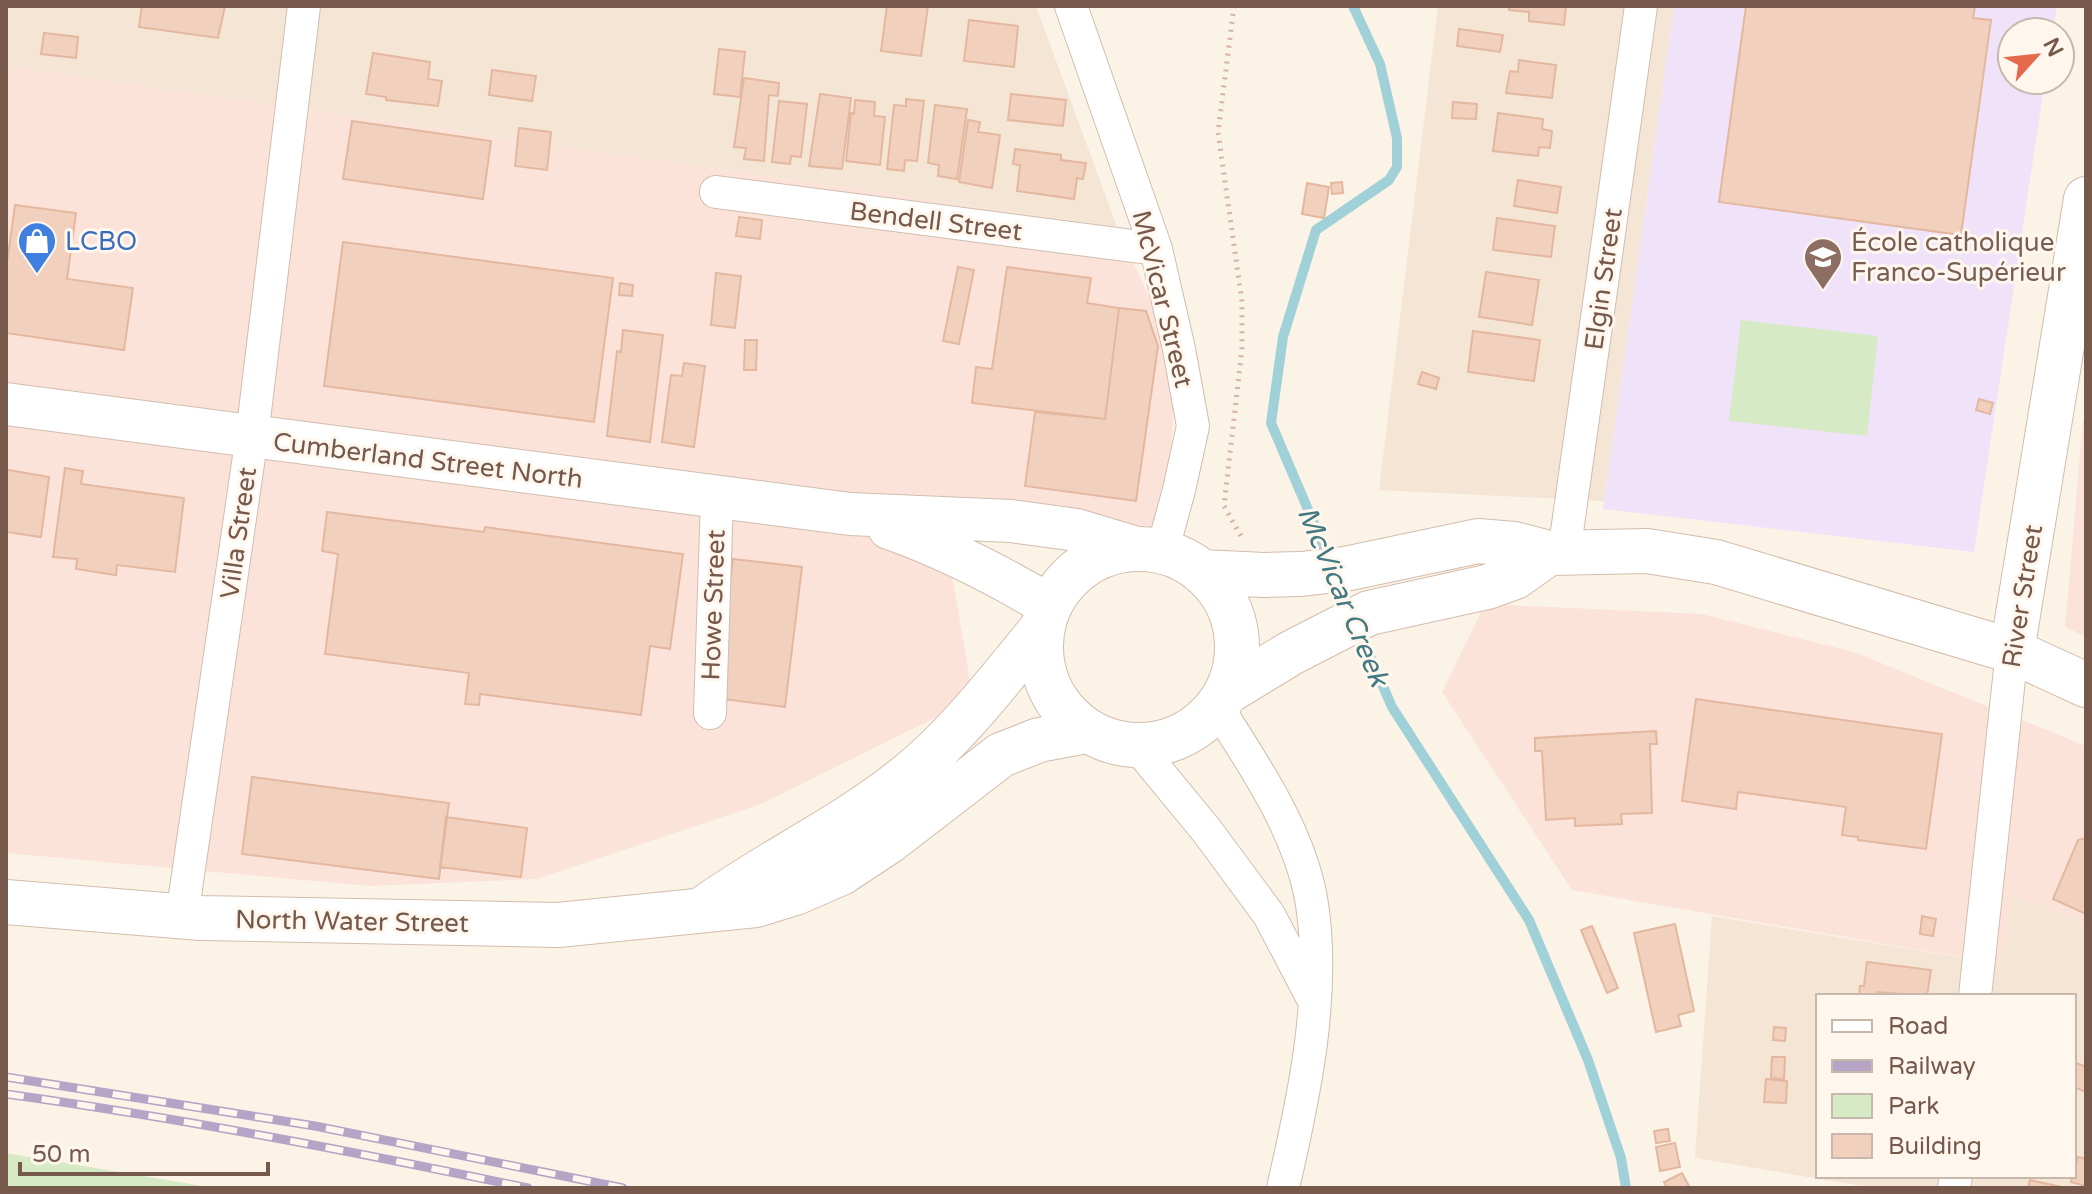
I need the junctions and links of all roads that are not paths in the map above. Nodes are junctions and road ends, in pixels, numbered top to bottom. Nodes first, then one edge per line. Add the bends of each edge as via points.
1 (304, 6) edge
2 (1071, 6) edge
3 (1641, 6) edge
4 (716, 192) dead end
5 (2086, 199) edge
6 (1156, 249) junction
7 (6, 404) edge
8 (252, 436) junction
9 (717, 498) junction
10 (850, 514) junction
11 (1151, 550) junction
12 (1556, 553) junction
13 (1202, 572) junction
14 (1046, 616) junction
15 (2012, 651) junction
16 (2086, 685) edge
17 (1222, 700) junction
18 (710, 713) dead end
19 (1087, 731) junction
20 (1137, 746) junction
21 (6, 902) edge
22 (699, 912) junction
23 (182, 916) junction
24 (1975, 994) edge
25 (1313, 1000) junction
26 (1283, 1188) edge

1 - 8 street, Villa Street
2 - 6 street, McVicar Street
3 - 12 street, Elgin Street
4 - 6 street, Bendell Street
5 - 15 main road, River Street
6 - 11 street, McVicar Street via 1193,426 1179,490
7 - 8 street, Cumberland Street North
8 - 9 street, Cumberland Street North
8 - 23 street, Villa Street
9 - 10 street, Cumberland Street North
9 - 18 street, Howe Street
10 - 11 street, Cumberland Street North via 1011,521 1077,530
10 - 14 street, Cumberland Street North via 987,568
11 - 13 main road via 1184,559
11 - 14 main road via 1096,558 1062,586
12 - 13 main road via 1478,541 1345,569 1283,575
12 - 15 main road via 1647,551 1716,562
12 - 17 main road via 1487,587 1369,613
13 - 17 main road via 1218,588 1236,628 1236,661
14 - 19 main road via 1044,674 1054,697
14 - 22 main road via 968,716 910,773
15 - 16 main road
15 - 24 street, River Street
17 - 20 main road via 1182,736
17 - 25 street via 1300,860 1315,942
19 - 20 main road
19 - 22 main road, North Water Street via 1039,740 1001,755 841,873 756,905
20 - 25 street via 1269,915
21 - 23 main road, North Water Street
22 - 23 main road, North Water Street via 558,925
25 - 26 street via 1305,1094

